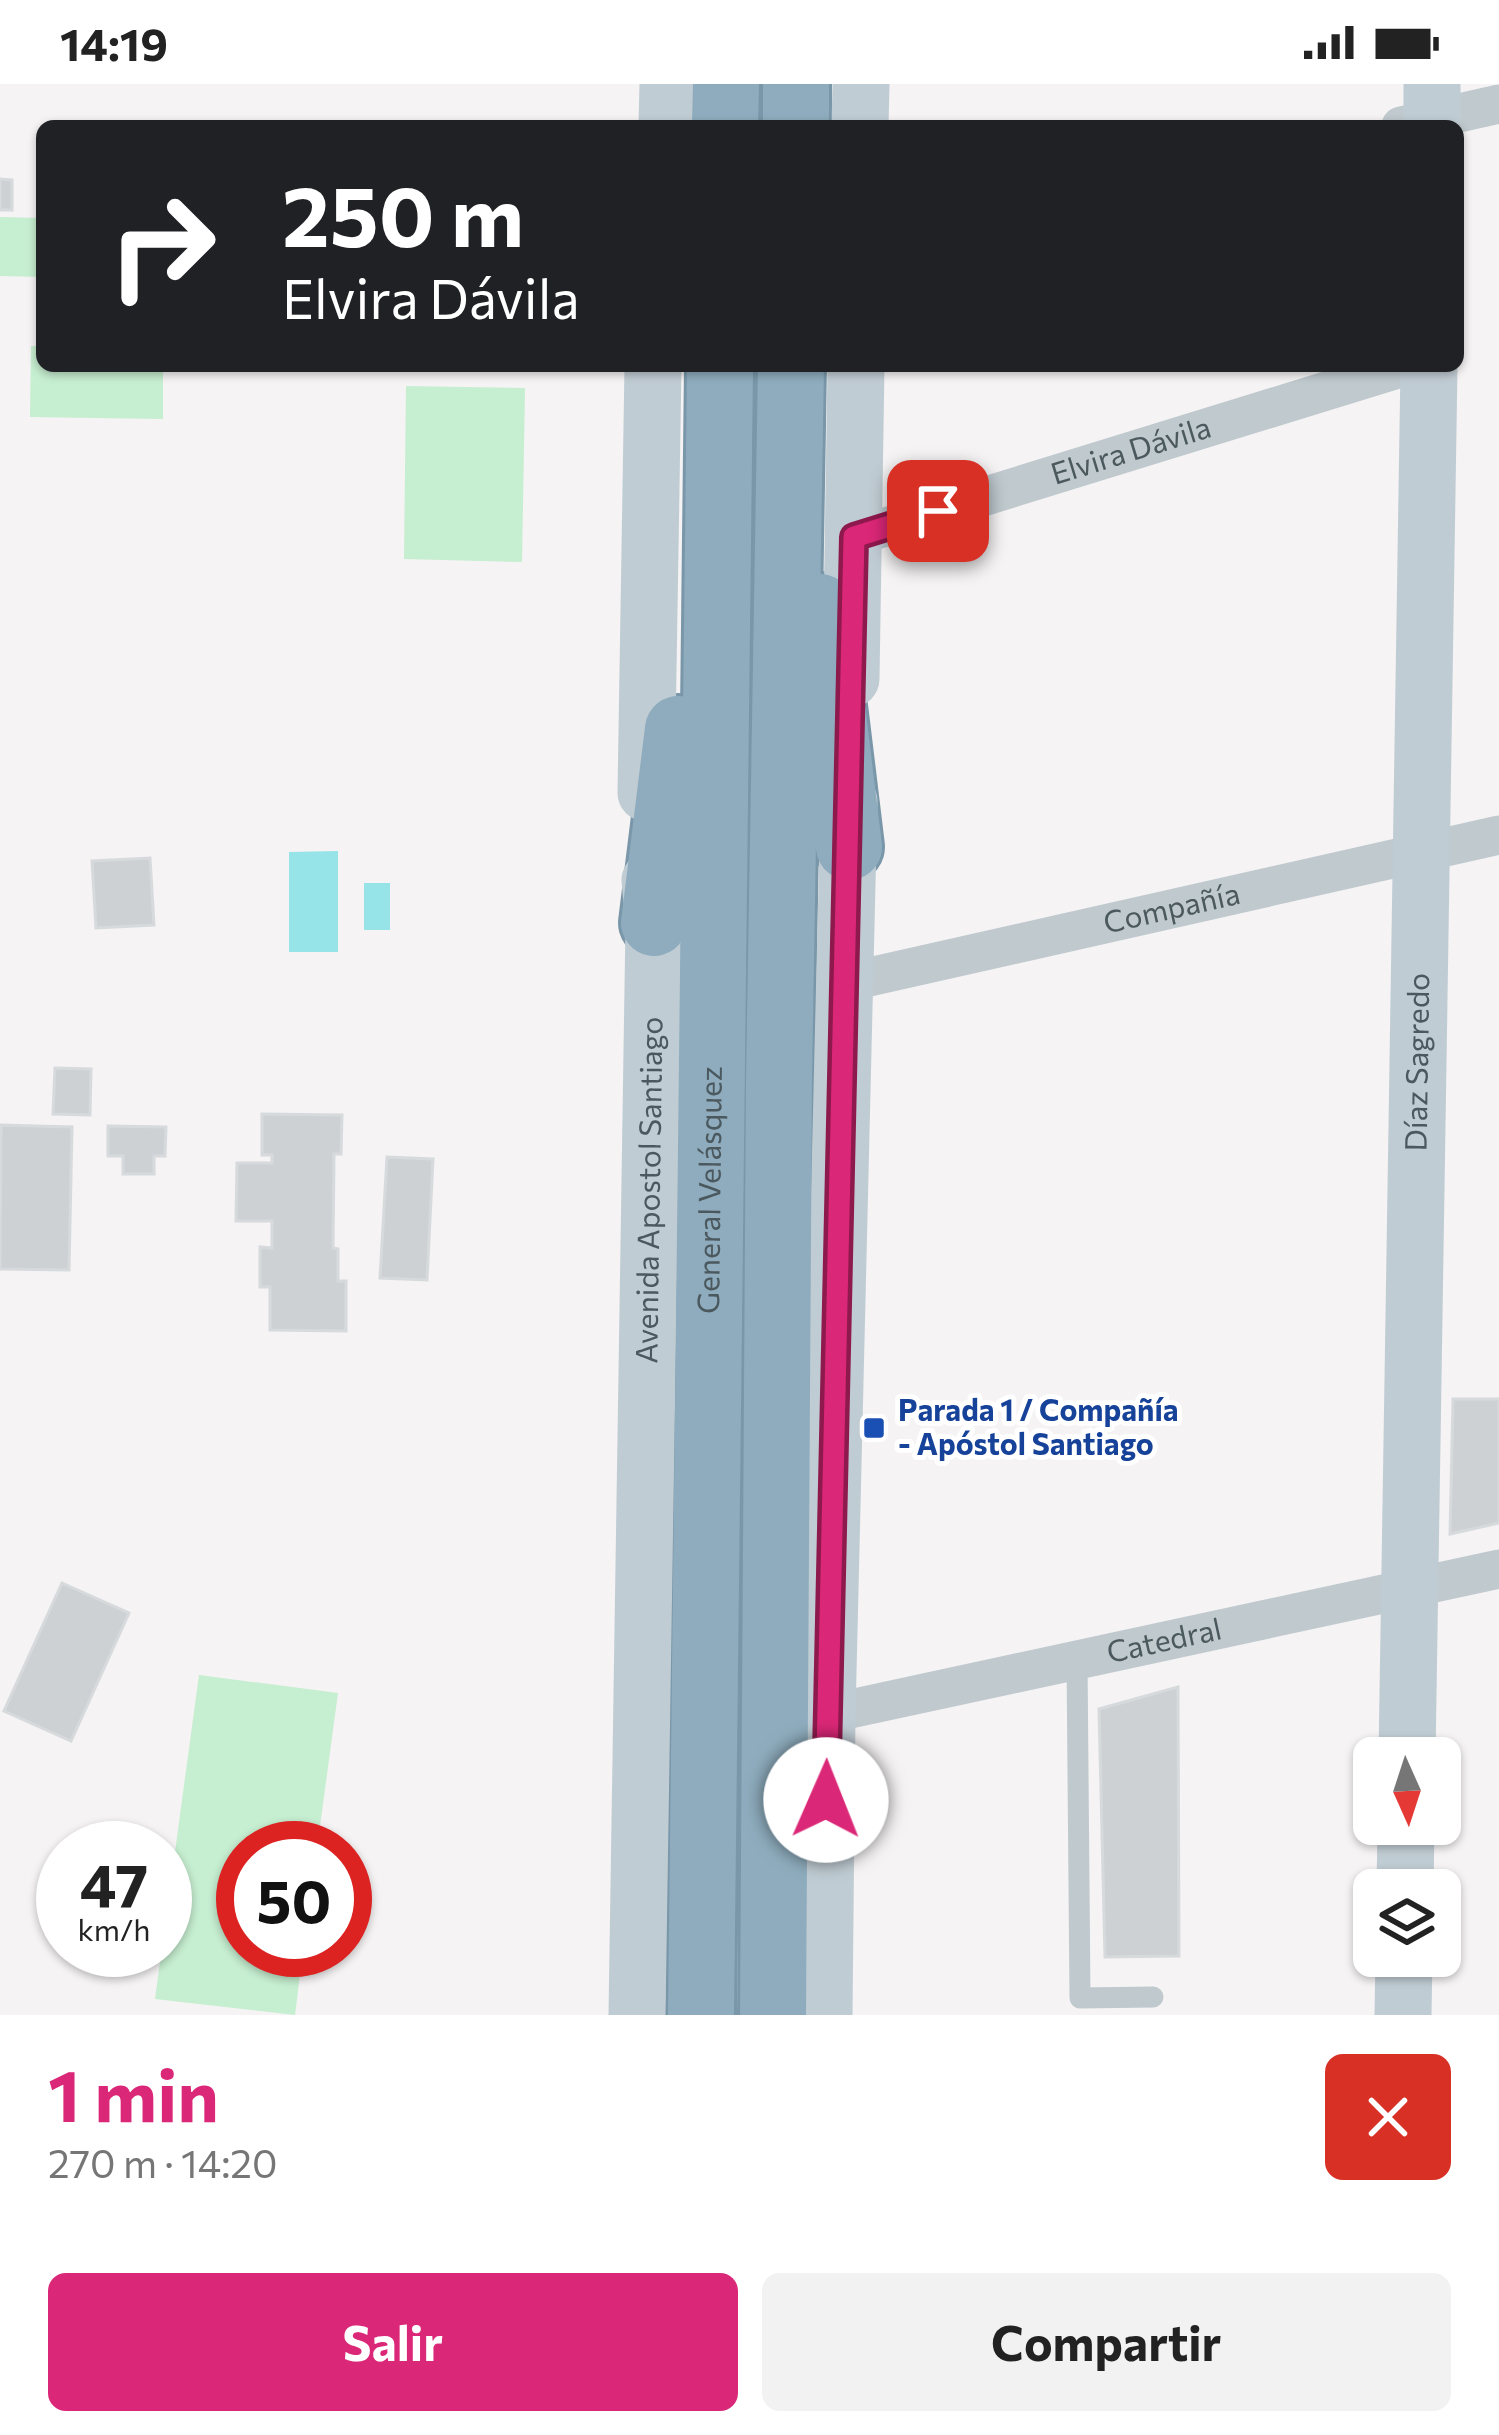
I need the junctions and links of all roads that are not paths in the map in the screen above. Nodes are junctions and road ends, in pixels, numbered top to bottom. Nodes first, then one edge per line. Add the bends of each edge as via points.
1 (668, 84) edge
2 (726, 84) edge
3 (796, 84) edge
4 (861, 84) edge
5 (1499, 104) edge
6 (1424, 114) edge
7 (667, 120) edge
8 (725, 120) edge
9 (796, 120) edge
10 (860, 120) edge
11 (653, 372) edge
12 (720, 372) edge
13 (856, 372) edge
14 (1388, 372) edge
15 (1429, 372) edge
16 (791, 390) edge
17 (717, 489) junction
18 (854, 537) junction
19 (1499, 835) edge
20 (849, 847) junction
21 (1422, 853) junction
22 (654, 923) junction
23 (847, 982) junction
24 (1499, 1569) edge
25 (1410, 1588) junction
26 (1077, 1660) junction
27 (827, 1714) junction
28 (1407, 1737) edge
29 (1403, 1977) edge
30 (1153, 1997) dead end
31 (637, 2015) edge
32 (700, 2015) edge
33 (773, 2015) edge
34 (824, 2015) edge
35 (1402, 2015) edge

1 - 7 main road
2 - 8 highway
3 - 9 highway
4 - 10 main road
5 - 6 street
11 - 22 main road, Avenida Apostol Santiago via 646,797
12 - 17 highway, General Velásquez
13 - 18 main road
14 - 18 street, Elvira Dávila
15 - 21 main road, Díaz Sagredo
16 - 20 highway
16 - 33 highway
17 - 22 highway
17 - 32 highway, General Velásquez
18 - 20 main road
19 - 21 street, Compañía
20 - 23 main road
21 - 23 street, Compañía
21 - 25 main road, Díaz Sagredo
22 - 31 main road, Avenida Apostol Santiago
23 - 27 main road
24 - 25 street, Catedral
25 - 26 street, Catedral
25 - 28 main road, Díaz Sagredo
26 - 27 street, Catedral
26 - 30 lane via 1080,1998
27 - 34 main road
29 - 35 main road

